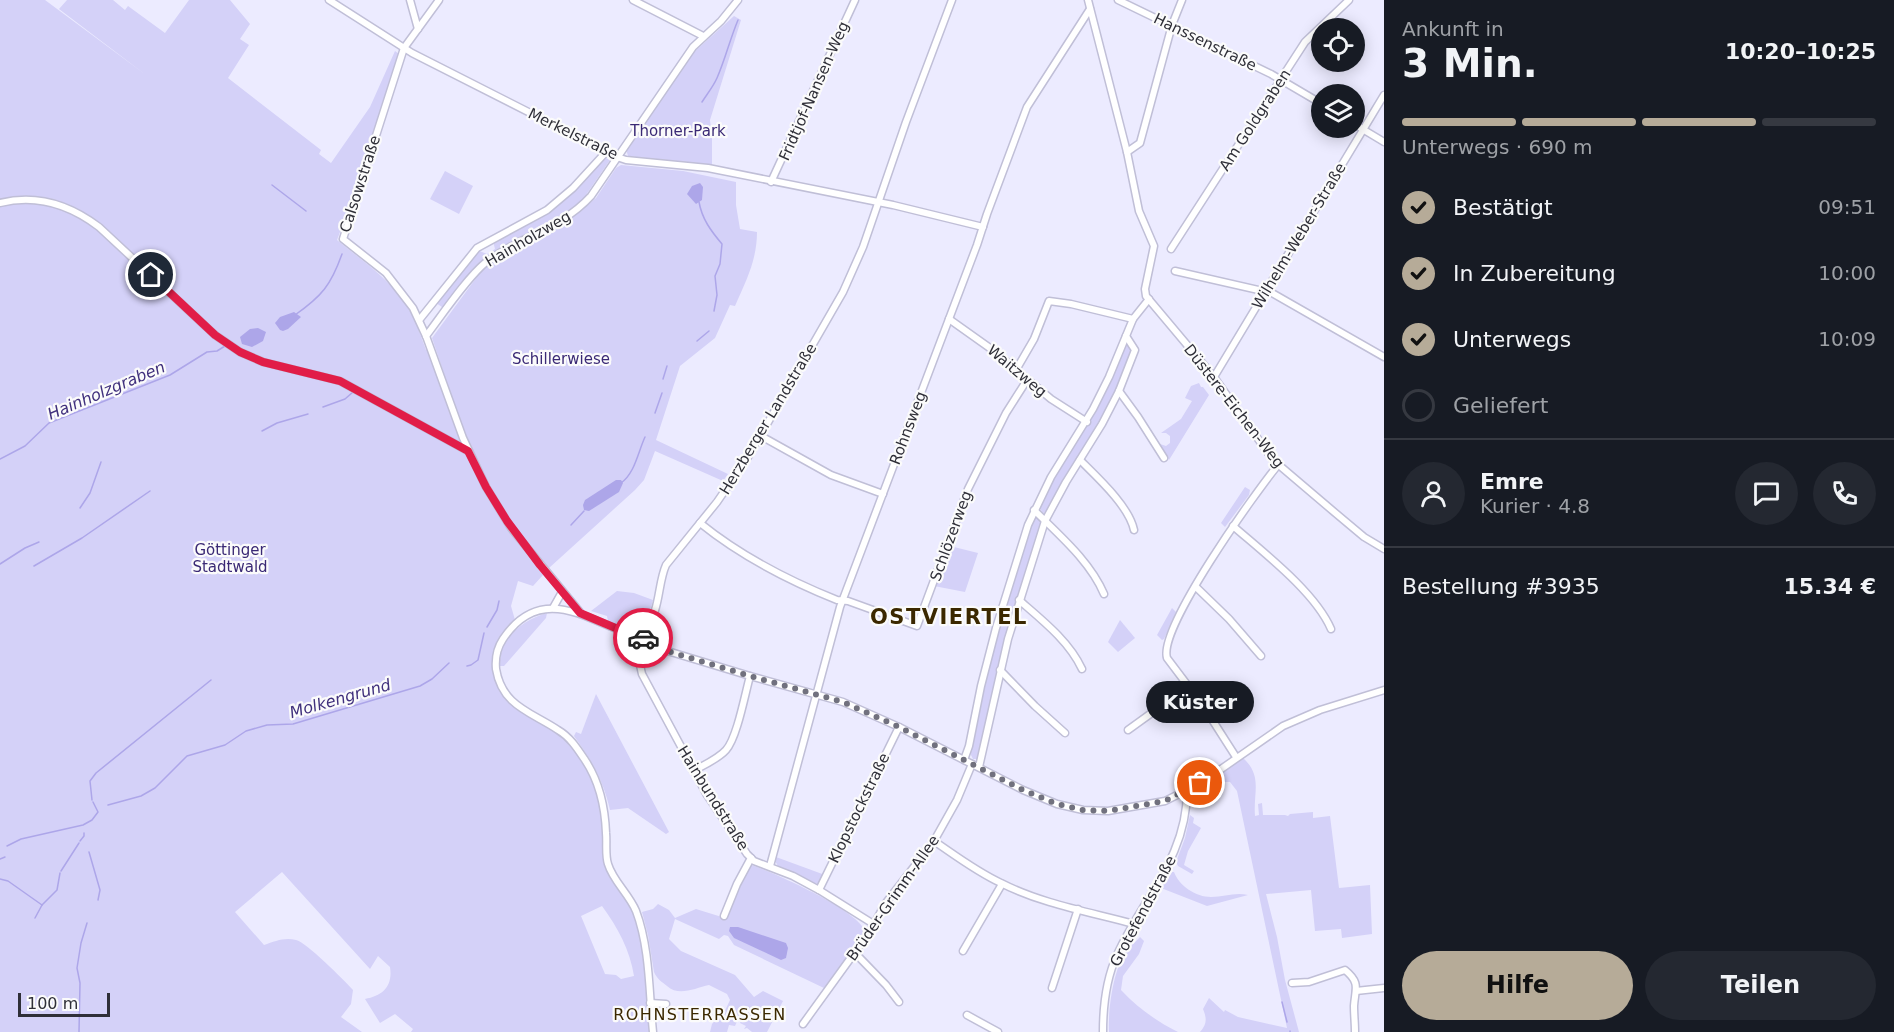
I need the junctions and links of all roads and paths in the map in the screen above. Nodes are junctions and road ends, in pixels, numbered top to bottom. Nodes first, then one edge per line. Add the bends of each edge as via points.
1 (329, 0) edge
2 (410, 0) edge
3 (439, 0) edge
4 (633, 0) edge
5 (738, 0) edge
6 (855, 0) edge
7 (952, 0) edge
8 (1089, 0) edge
9 (1118, 0) edge
10 (1182, 0) edge
11 (1349, 0) edge
12 (1090, 9) junction
13 (1172, 25) junction
14 (418, 29) junction
15 (703, 36) junction
16 (404, 48) junction
17 (1281, 80) junction
18 (1384, 95) edge
19 (1311, 98) edge
20 (1365, 126) edge
21 (1365, 130) edge
22 (1358, 138) edge
23 (1384, 142) edge
24 (606, 152) junction
25 (1126, 152) junction
26 (617, 157) junction
27 (771, 182) junction
28 (0, 203) edge
29 (879, 203) junction
30 (983, 227) junction
31 (1171, 249) dead end
32 (1175, 271) dead end
33 (1265, 291) junction
34 (1149, 299) junction
35 (420, 319) junction
36 (1133, 319) junction
37 (949, 320) junction
38 (426, 336) junction
39 (1125, 336) junction
40 (1384, 357) edge
41 (1016, 370) junction
42 (1214, 377) junction
43 (1027, 380) junction
44 (1119, 391) junction
45 (1086, 422) junction
46 (761, 436) junction
47 (468, 451) junction
48 (1164, 458) dead end
49 (1080, 460) junction
50 (1278, 465) junction
51 (883, 494) junction
52 (1034, 510) junction
53 (1046, 521) junction
54 (700, 523) junction
55 (1233, 526) junction
56 (1134, 530) dead end
57 (1384, 549) edge
58 (1196, 587) junction
59 (562, 592) junction
60 (1104, 594) dead end
61 (843, 600) junction
62 (1019, 600) junction
63 (554, 608) junction
64 (580, 613) junction
65 (1331, 629) dead end
66 (640, 632) junction
67 (645, 642) junction
68 (1260, 656) dead end
69 (1082, 669) dead end
70 (1000, 670) junction
71 (750, 676) junction
72 (1189, 686) junction
73 (1384, 690) edge
74 (817, 694) junction
75 (899, 727) junction
76 (1128, 730) dead end
77 (1065, 733) dead end
78 (1236, 757) junction
79 (964, 760) junction
80 (975, 766) junction
81 (693, 771) junction
82 (1187, 790) junction
83 (934, 841) junction
84 (751, 858) junction
85 (771, 866) junction
86 (1002, 884) junction
87 (819, 890) junction
88 (1078, 909) junction
89 (724, 916) dead end
90 (1134, 924) junction
91 (874, 925) junction
92 (963, 951) dead end
93 (855, 953) junction
94 (1292, 983) dead end
95 (1052, 988) dead end
96 (1384, 988) edge
97 (1356, 991) junction
98 (899, 1002) dead end
99 (650, 1003) junction
100 (666, 1004) dead end
101 (967, 1015) dead end
102 (803, 1024) dead end
103 (653, 1032) edge
104 (998, 1032) edge
105 (1103, 1032) edge
106 (1355, 1032) edge

1 - 16 street, Merkelstraße
2 - 14 street
3 - 14 street, Calsowstraße
4 - 15 street
5 - 15 street, Hainholzweg
6 - 27 street, Fridtjof-Nansen-Weg
7 - 29 street, Herzberger Landstraße
8 - 12 street
9 - 13 street, Hanssenstraße
10 - 13 street
11 - 17 street, Am Goldgraben via 1308,39
12 - 25 street
12 - 30 street, Rohnsweg via 1027,108
13 - 17 street, Hanssenstraße
13 - 25 street via 1140,143
14 - 16 street, Calsowstraße
15 - 26 street, Hainholzweg
16 - 24 street, Merkelstraße
16 - 35 street, Calsowstraße via 342,238 388,276
17 - 19 street, Hanssenstraße
17 - 31 street, Am Goldgraben
18 - 20 street, Wilhelm-Weber-Straße
21 - 23 street
22 - 33 street, Wilhelm-Weber-Straße
24 - 26 street, Merkelstraße
24 - 35 street, Hainholzweg via 548,210 477,248
25 - 34 street via 1139,211 1154,244 1144,290
26 - 27 street, Merkelstraße via 708,168
26 - 38 street, Hainholzweg via 591,196 565,220 483,265
27 - 29 street, Merkelstraße
28 - 47 street via 40,200 80,213 215,335 240,352 263,362 340,381
29 - 30 street, Merkelstraße
29 - 46 street, Herzberger Landstraße via 843,292
30 - 37 street, Rohnsweg
32 - 33 street
33 - 40 street
33 - 42 street, Wilhelm-Weber-Straße
34 - 36 street
34 - 42 street, Düstere-Eichen-Weg
35 - 38 street, Calsowstraße
36 - 39 street
36 - 41 street via 1049,301
37 - 41 street, Waitzweg
37 - 51 street, Rohnsweg
38 - 47 street, Calsowstraße
39 - 44 street, Brüder-Grimm-Allee via 1134,346 1134,354
39 - 45 street
41 - 43 street, Waitzweg
42 - 50 street, Düstere-Eichen-Weg
43 - 45 street, Waitzweg
43 - 61 street, Schlözerweg via 1006,412 968,489 917,626
44 - 48 street
44 - 49 street, Brüder-Grimm-Allee
45 - 52 street
46 - 51 street via 831,475
46 - 54 street, Herzberger Landstraße
47 - 59 street, Calsowstraße via 502,514
49 - 53 street, Brüder-Grimm-Allee
49 - 56 street via 1114,497
50 - 55 street
50 - 57 street, Düstere-Eichen-Weg via 1364,537
51 - 61 street, Rohnsweg
52 - 53 street
52 - 79 street via 996,628
53 - 60 street via 1100,583
53 - 62 street, Brüder-Grimm-Allee
54 - 61 street via 775,573
54 - 66 street, Herzberger Landstraße via 666,565 650,621
55 - 58 street
55 - 65 street via 1292,579 1326,616
58 - 68 street
58 - 72 street via 1165,650
59 - 63 street
59 - 64 street, Calsowstraße
61 - 74 street, Rohnsweg
62 - 69 street via 1064,642
62 - 70 street, Brüder-Grimm-Allee
63 - 64 street
63 - 99 street via 523,618 504,637 495,658 498,675 504,692 515,704 571,740 595,779 604,810 608,864 636,911 645,944
64 - 66 street via 625,632
66 - 67 street
67 - 71 street
67 - 81 street, Hainbundstraße via 642,674
70 - 77 street
70 - 80 street, Brüder-Grimm-Allee
71 - 74 street
71 - 81 street via 728,747
72 - 76 street
72 - 78 street
73 - 78 street via 1303,716
74 - 75 street
74 - 85 street, Rohnsweg
75 - 79 street
75 - 87 street, Klopstockstraße
78 - 82 street
79 - 80 street
80 - 82 street via 1042,798 1083,810 1146,805
80 - 83 street, Brüder-Grimm-Allee
81 - 84 street, Hainbundstraße
82 - 90 street, Grotefendstraße via 1176,851
83 - 86 street
83 - 91 street, Brüder-Grimm-Allee via 885,904
84 - 85 street, Hainbundstraße
84 - 89 street
85 - 87 street, Hainbundstraße
86 - 88 street
86 - 92 street
87 - 91 street, Hainbundstraße
88 - 90 street
88 - 95 street
90 - 105 street, Grotefendstraße via 1109,977
91 - 93 street, Brüder-Grimm-Allee
93 - 98 street
93 - 102 street, Brüder-Grimm-Allee
94 - 97 street via 1309,982 1345,970 1357,985
96 - 97 street
97 - 106 street
99 - 100 street
99 - 103 street
101 - 104 street

